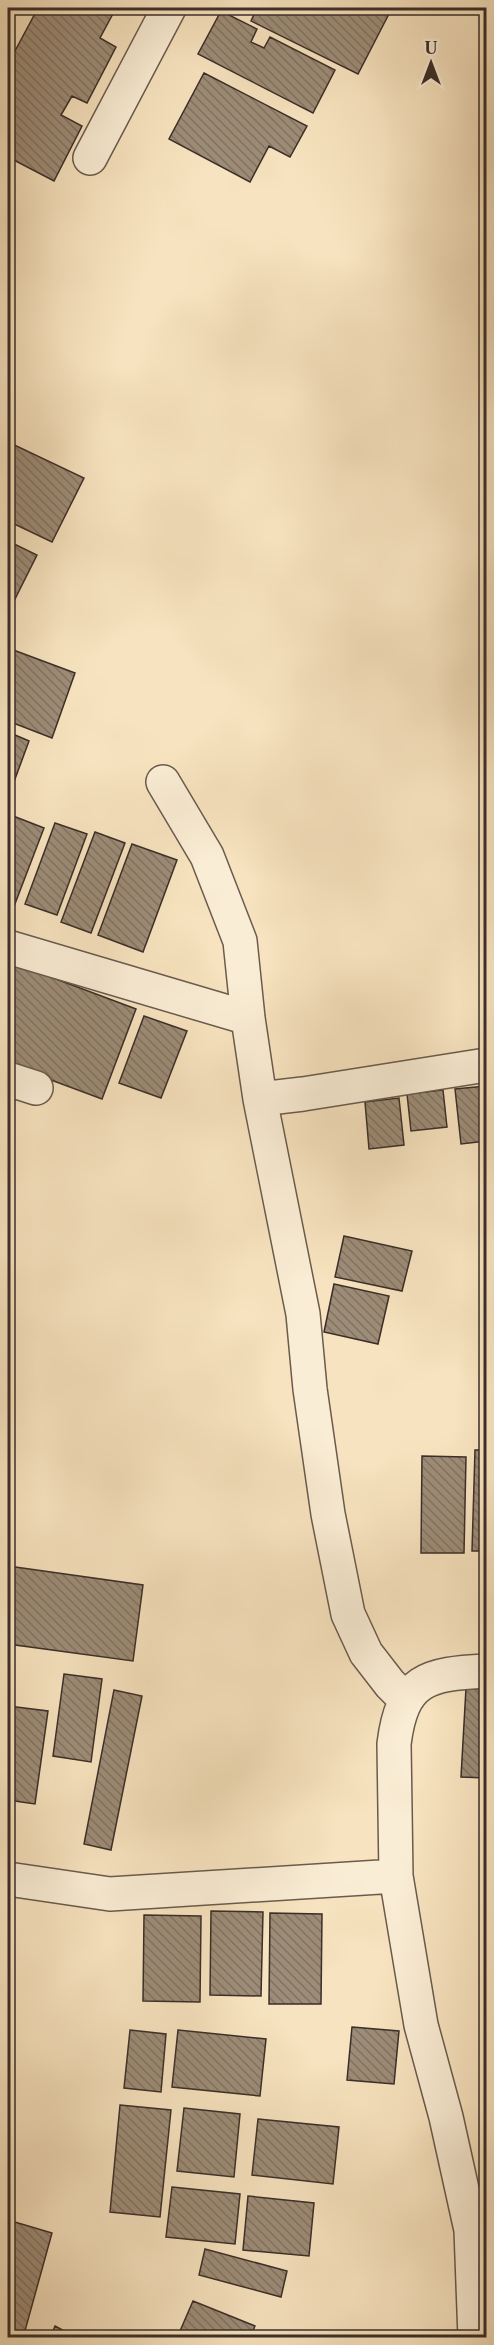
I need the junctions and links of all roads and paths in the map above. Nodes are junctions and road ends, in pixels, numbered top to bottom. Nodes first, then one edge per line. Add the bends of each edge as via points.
1 (169, 8) edge
2 (90, 158) dead end
3 (164, 782) dead end
4 (8, 947) edge
5 (248, 1018) junction
6 (486, 1065) edge
7 (260, 1099) junction
8 (486, 1671) edge
9 (405, 1700) junction
10 (396, 1876) junction
11 (8, 1880) edge
12 (475, 2337) edge

1 - 2 street
3 - 5 street via 207,856 240,941
4 - 5 street
5 - 7 street
6 - 7 street
7 - 9 street via 303,1314 327,1503 348,1614 366,1653
8 - 9 street via 429,1678
9 - 10 street via 394,1744
10 - 11 street via 110,1894
10 - 12 street via 421,2025 471,2230

